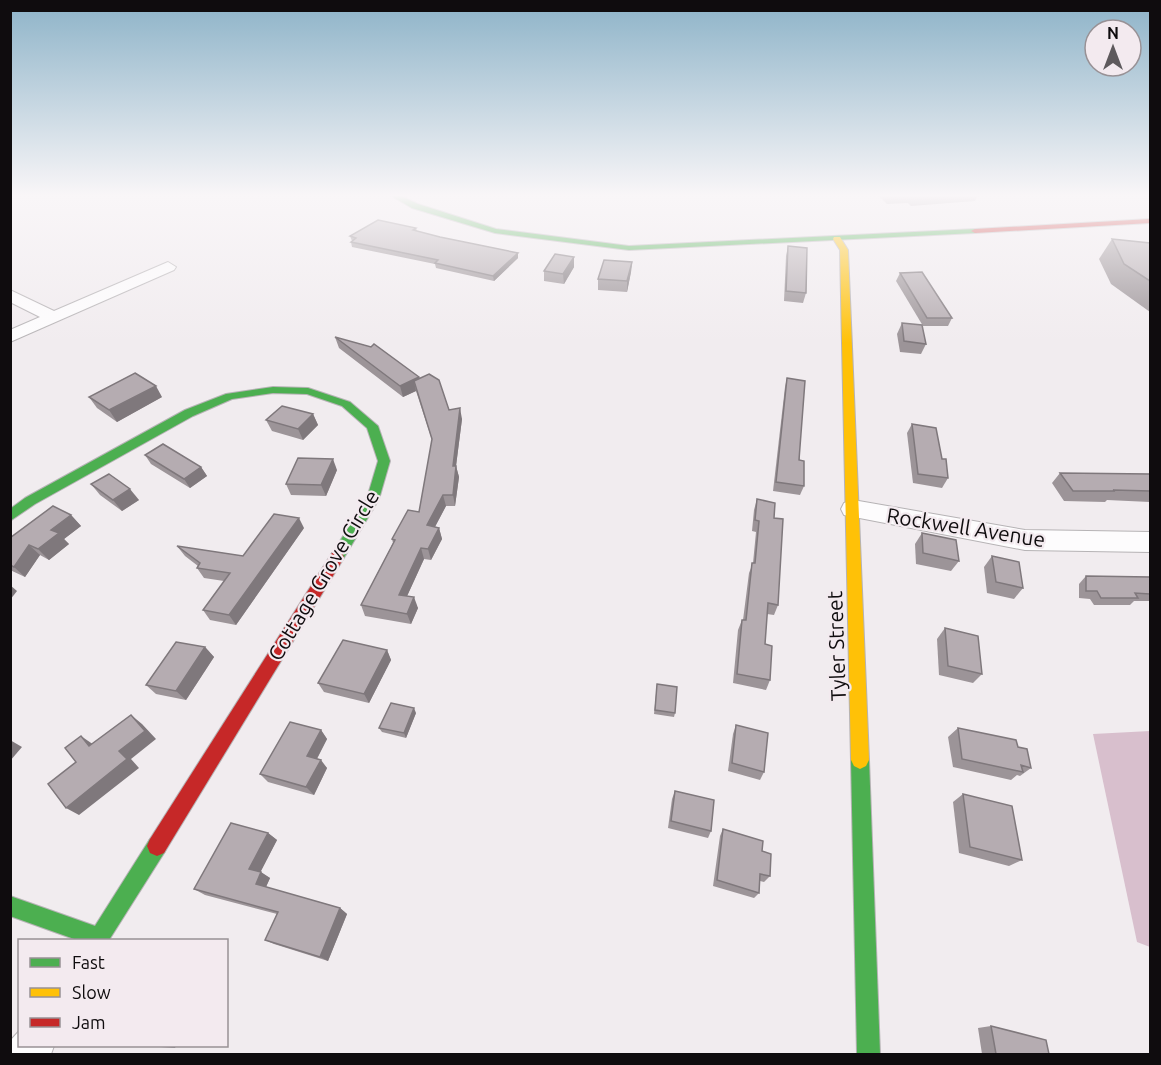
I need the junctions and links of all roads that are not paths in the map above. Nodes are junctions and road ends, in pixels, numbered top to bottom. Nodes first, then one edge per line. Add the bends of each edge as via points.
1 (598, 244) edge
2 (738, 244) edge
3 (840, 244) edge
4 (168, 267) dead end
5 (10, 295) edge
6 (55, 318) junction
7 (10, 337) edge
8 (853, 508) junction
9 (10, 516) edge
10 (1150, 542) edge
11 (10, 906) edge
12 (98, 939) edge
13 (869, 1054) edge

1 - 2 street
3 - 8 street, Tyler Street via 844,250
4 - 6 street
5 - 6 street
6 - 7 street
8 - 10 street, Rockwell Avenue via 1025,540
8 - 13 street, Tyler Street
9 - 12 street, Cottage Grove Circle via 30,501 189,413 230,396 308,391 346,404 372,426 384,461 373,498
11 - 12 street, Cottage Grove Circle

